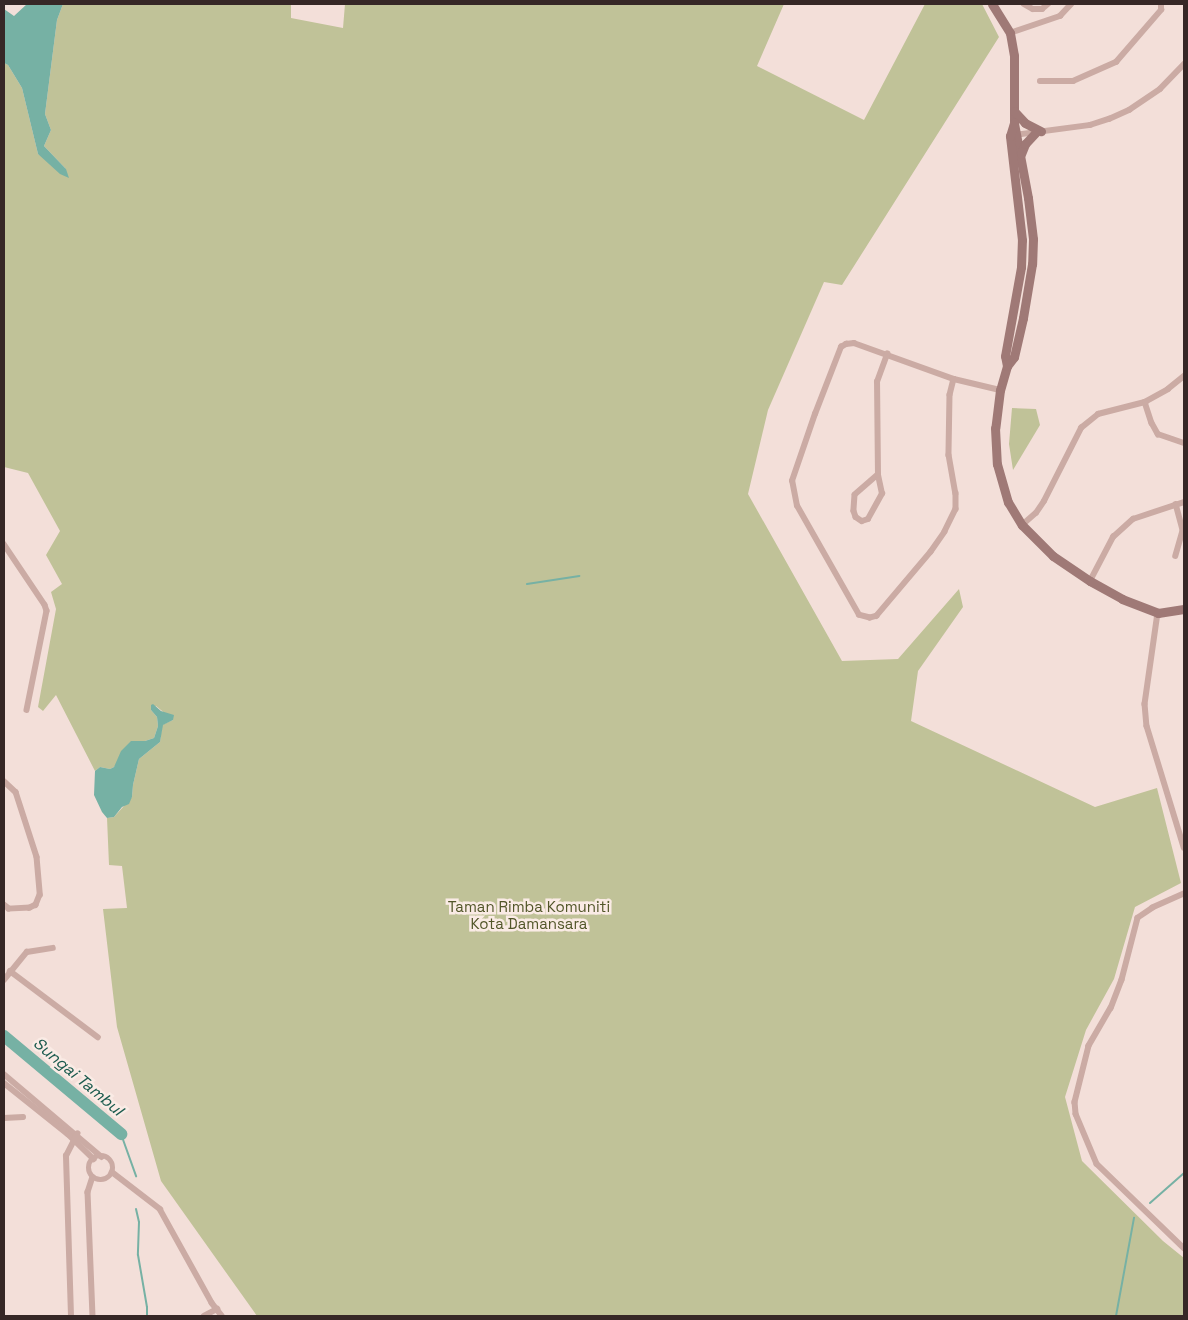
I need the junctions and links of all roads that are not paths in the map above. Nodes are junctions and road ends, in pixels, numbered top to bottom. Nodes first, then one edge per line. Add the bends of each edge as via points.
1 (992, 4) edge
2 (1024, 4) edge
3 (1048, 4) edge
4 (1071, 4) edge
5 (1161, 4) edge
6 (1010, 33) junction
7 (1184, 64) edge
8 (1040, 81) dead end
9 (1014, 111) junction
10 (1039, 132) junction
11 (1014, 135) junction
12 (1021, 154) junction
13 (1012, 316) junction
14 (1023, 318) junction
15 (887, 354) junction
16 (1007, 366) junction
17 (1184, 376) edge
18 (954, 379) junction
19 (1000, 390) junction
20 (1145, 402) junction
21 (1184, 443) edge
22 (878, 475) junction
23 (1184, 502) edge
24 (1176, 504) junction
25 (1022, 525) junction
26 (4, 544) edge
27 (1176, 556) dead end
28 (1090, 581) junction
29 (1184, 609) edge
30 (1157, 617) junction
31 (27, 710) dead end
32 (4, 781) edge
33 (1184, 848) edge
34 (1184, 894) edge
35 (4, 905) edge
36 (53, 948) dead end
37 (10, 971) junction
38 (4, 980) edge
39 (98, 1037) dead end
40 (4, 1074) edge
41 (4, 1083) edge
42 (23, 1117) dead end
43 (4, 1118) edge
44 (75, 1136) junction
45 (102, 1157) junction
46 (94, 1159) junction
47 (112, 1172) junction
48 (93, 1177) junction
49 (1184, 1248) edge
50 (217, 1309) junction
51 (71, 1316) edge
52 (93, 1316) edge
53 (204, 1316) edge
54 (222, 1316) edge

1 - 6 street
2 - 3 street via 1042,10
4 - 6 street via 1060,16
5 - 8 street via 1161,10 1116,62 1074,81
6 - 9 street via 1014,56
7 - 10 street via 1160,89 1129,110 1090,125
9 - 10 street
9 - 11 street
10 - 11 street
10 - 12 street via 1024,144
11 - 12 street
11 - 13 street via 1022,240 1021,267
12 - 14 street via 1033,238
13 - 14 street
13 - 16 street via 1004,356
14 - 16 street via 1014,357
15 - 18 street
15 - 18 street via 854,343 841,347 792,481 797,506 859,614 865,618 877,616 931,552 956,509 949,455 950,395
15 - 22 street via 877,382
16 - 19 street
17 - 20 street
18 - 19 street
19 - 25 street via 997,464 1008,502
20 - 21 street via 1158,434
20 - 25 street via 1098,414 1081,428 1044,501
22 - 22 street via 882,494 868,519 862,521 854,511 855,496
23 - 24 street
24 - 27 street via 1183,530
24 - 28 street via 1133,519 1113,537
25 - 28 street via 1054,556
26 - 31 street via 47,611
28 - 30 street
29 - 30 street
30 - 33 street via 1145,704 1146,726
32 - 35 street via 16,792 37,857 40,895 36,905 30,908 9,909
34 - 49 street via 1138,918 1122,980 1111,1008 1089,1046 1075,1102 1076,1114 1097,1164
36 - 37 street via 27,952
37 - 38 street
37 - 39 street
40 - 44 street
41 - 44 street
42 - 43 street
44 - 45 street
44 - 46 street
44 - 51 street via 66,1156
45 - 46 street
45 - 47 street via 109,1160
46 - 48 street via 89,1168
47 - 48 street via 104,1180
47 - 50 street via 160,1210
48 - 52 street via 88,1192
50 - 53 street
50 - 54 street

